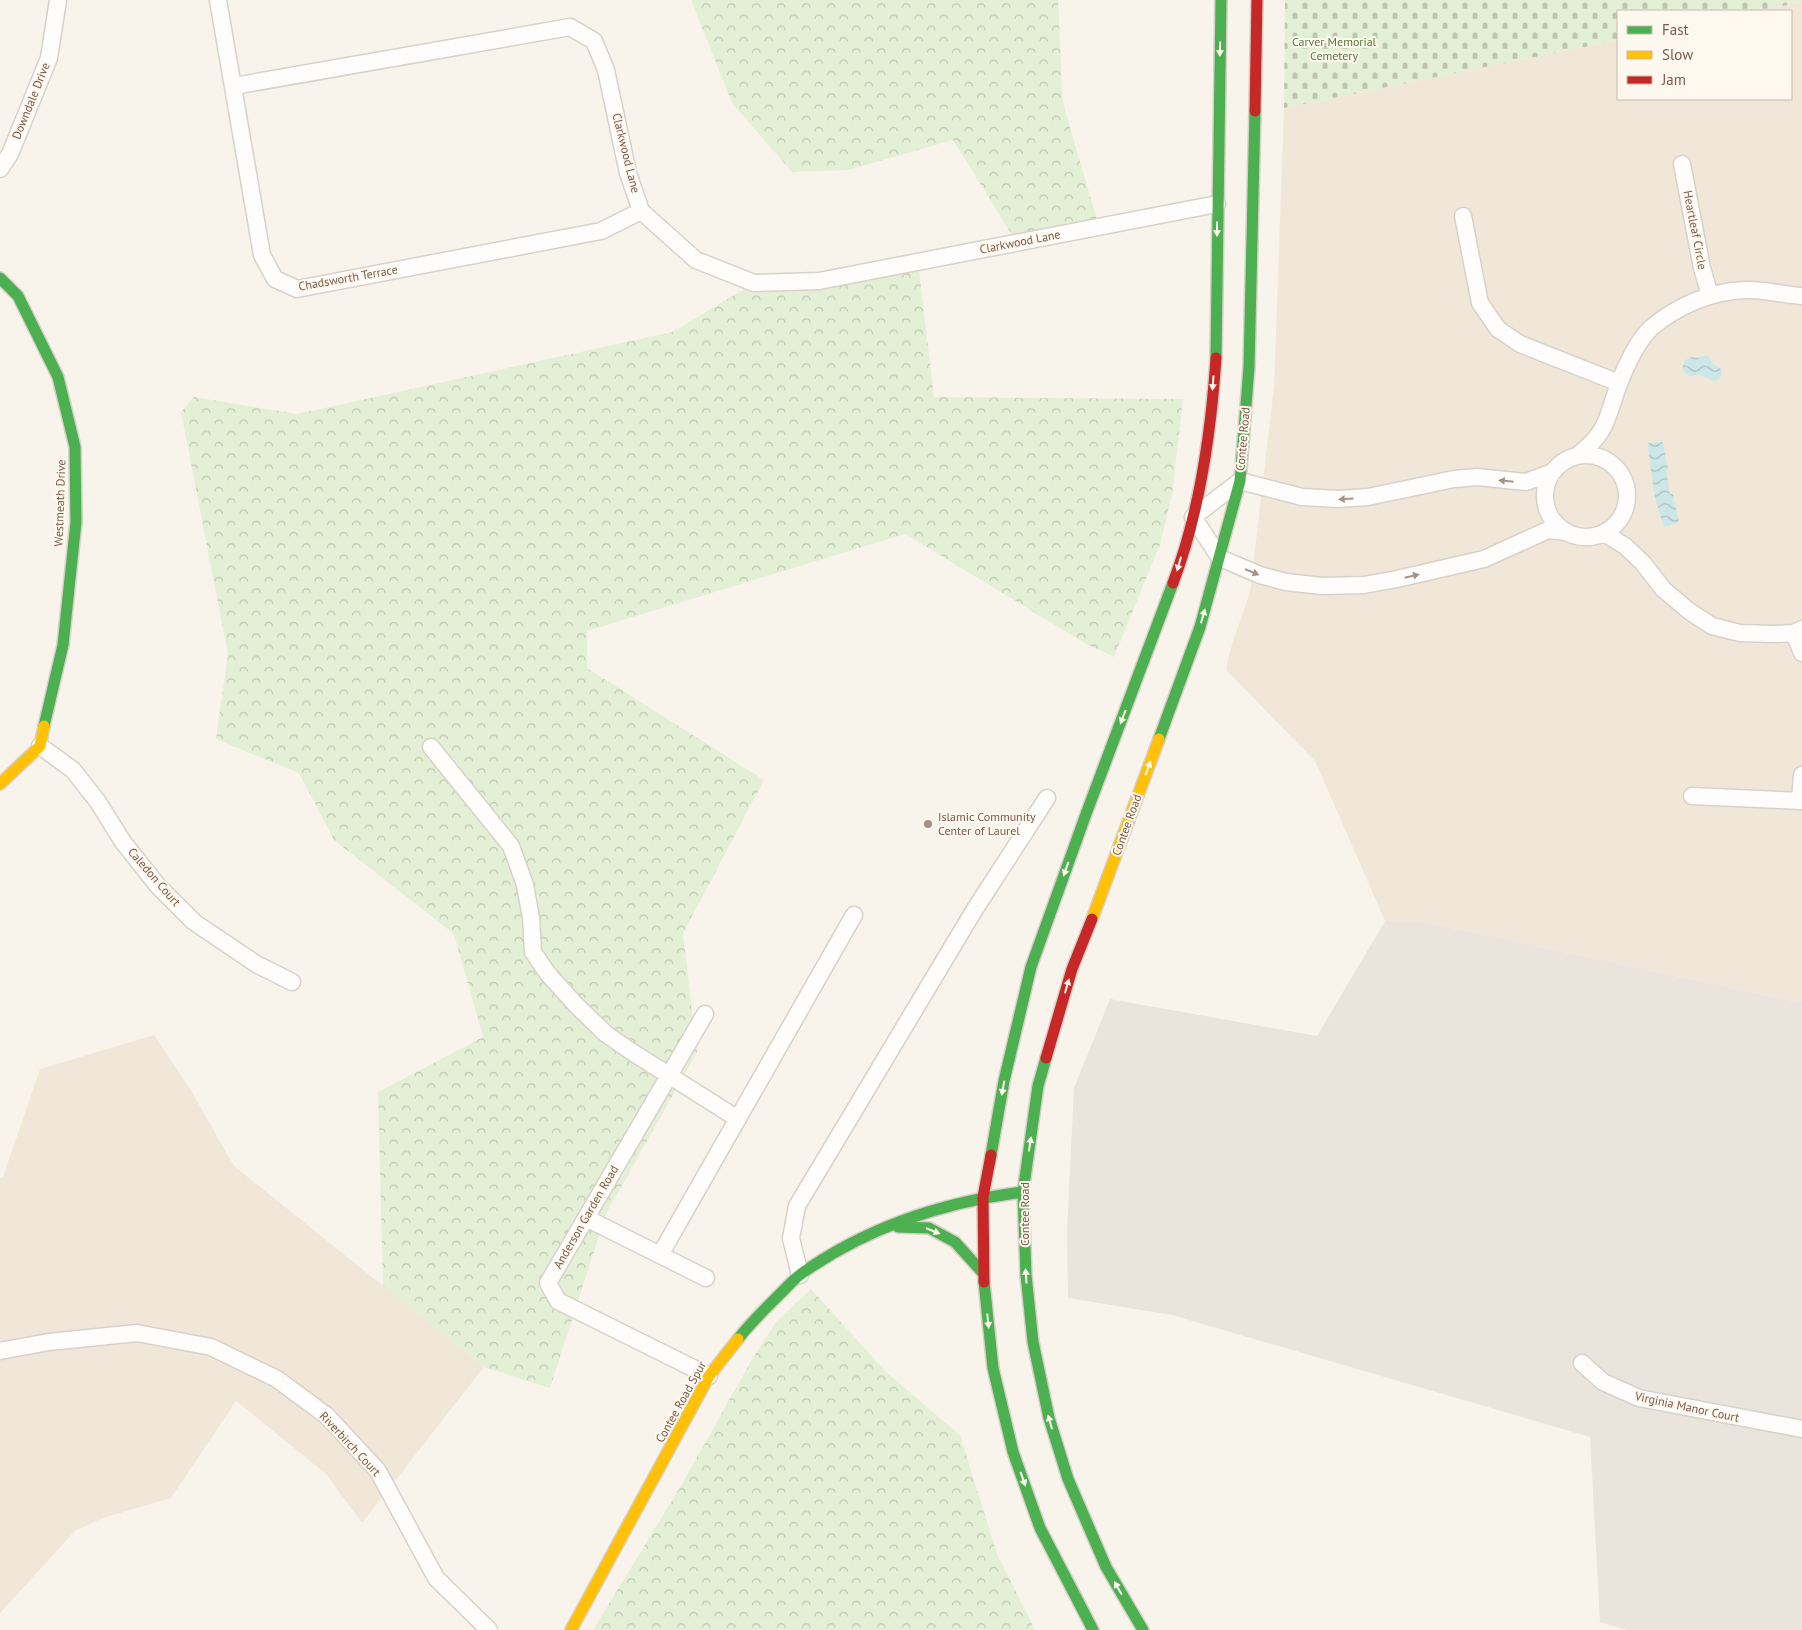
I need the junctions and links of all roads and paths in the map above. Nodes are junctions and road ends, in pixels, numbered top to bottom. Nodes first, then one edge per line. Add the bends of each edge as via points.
1 (58, 0) edge
2 (218, 0) edge
3 (1221, 0) edge
4 (1257, 0) edge
5 (234, 86) junction
6 (1682, 164) dead end
7 (0, 169) edge
8 (1217, 204) junction
9 (641, 211) junction
10 (1463, 216) dead end
11 (0, 278) edge
12 (1710, 296) junction
13 (1801, 297) edge
14 (1619, 383) junction
15 (1610, 412) junction
16 (1578, 455) junction
17 (1615, 466) junction
18 (1553, 472) junction
19 (1240, 481) junction
20 (1193, 517) junction
21 (1619, 521) junction
22 (1567, 532) junction
23 (1604, 533) junction
24 (1625, 546) junction
25 (1220, 558) junction
26 (1798, 631) edge
27 (1802, 653) edge
28 (40, 746) junction
29 (431, 747) dead end
30 (1802, 775) edge
31 (0, 784) edge
32 (1692, 796) dead end
33 (1047, 798) dead end
34 (1801, 800) edge
35 (854, 915) dead end
36 (292, 982) dead end
37 (705, 1014) dead end
38 (670, 1075) junction
39 (738, 1119) junction
40 (1023, 1192) junction
41 (983, 1198) junction
42 (586, 1218) junction
43 (885, 1226) junction
44 (660, 1255) junction
45 (983, 1273) junction
46 (800, 1275) junction
47 (706, 1278) dead end
48 (0, 1351) edge
49 (1582, 1363) dead end
50 (710, 1376) junction
51 (1802, 1430) edge
52 (489, 1630) edge
53 (571, 1630) edge
54 (1093, 1630) edge
55 (1143, 1630) edge

1 - 7 street, Downdale Drive via 49,58 10,154
2 - 5 street, Chadsworth Terrace
3 -> 8 street
4 - 19 street, Contee Road via 1249,366
5 - 9 street, Clarkwood Lane via 570,27 594,41 606,70 628,173
5 - 9 street, Chadsworth Terrace via 262,256 274,279 297,289 602,231
6 - 12 street, Heartleaf Circle
8 - 9 street, Clarkwood Lane via 819,281 754,283 696,260
8 -> 20 street via 1217,335 1212,411
10 - 14 street via 1480,303 1498,329 1520,344
11 - 28 street, Westmeath Drive via 18,296 58,377 75,447 76,522 63,645
12 - 13 street via 1731,290 1762,290
12 - 14 street via 1682,308 1650,329 1632,354
14 - 15 street
15 - 16 street via 1603,431
15 - 17 street via 1608,440
16 - 17 street via 1598,456
16 - 18 street via 1562,462
17 - 21 street via 1627,486 1628,499
18 -> 19 street via 1526,482 1454,479 1368,497 1338,499 1302,496
18 - 22 street via 1545,498 1548,512
19 - 20 street
19 - 25 street, Contee Road
20 - 25 street
20 -> 41 street via 1175,578 1030,967 1004,1081
21 - 23 street
21 - 24 street
22 - 23 street via 1592,537
25 -> 22 street via 1286,582 1322,586 1364,585 1484,559 1548,530
23 - 24 street
24 - 26 street via 1663,589 1712,626 1774,634
40 -> 25 street, Contee Road via 1038,1086 1072,969 1200,627
26 - 27 street
28 - 31 street
28 - 36 street, Caledon Court via 73,770 158,886 194,922 256,964
29 - 38 street via 511,846 528,902 533,952 548,974 606,1034
30 - 34 street
32 - 34 street
33 - 46 street via 975,909 797,1206 791,1238
35 - 39 street
37 - 38 street, Anderson Garden Road
38 - 39 street
38 - 42 street, Anderson Garden Road
39 - 44 street
40 - 41 street, Contee Road Spur
55 -> 40 street, Contee Road via 1106,1567 1068,1479 1048,1418 1033,1342 1026,1275
41 - 43 street, Contee Road Spur
41 - 45 street
42 - 44 street
42 - 50 street, Anderson Garden Road via 548,1283 558,1301
43 -> 45 street via 929,1228 955,1242
43 - 46 street, Contee Road Spur via 850,1243
44 - 47 street
45 -> 54 street via 993,1368 1013,1452 1040,1528
46 - 50 street, Contee Road Spur via 752,1321
48 - 52 street, Riverbirch Court via 49,1342 138,1333 211,1347 277,1379 327,1416 378,1471 436,1578
49 - 51 street, Virginia Manor Court via 1603,1382 1639,1398
50 - 53 street, Contee Road Spur

